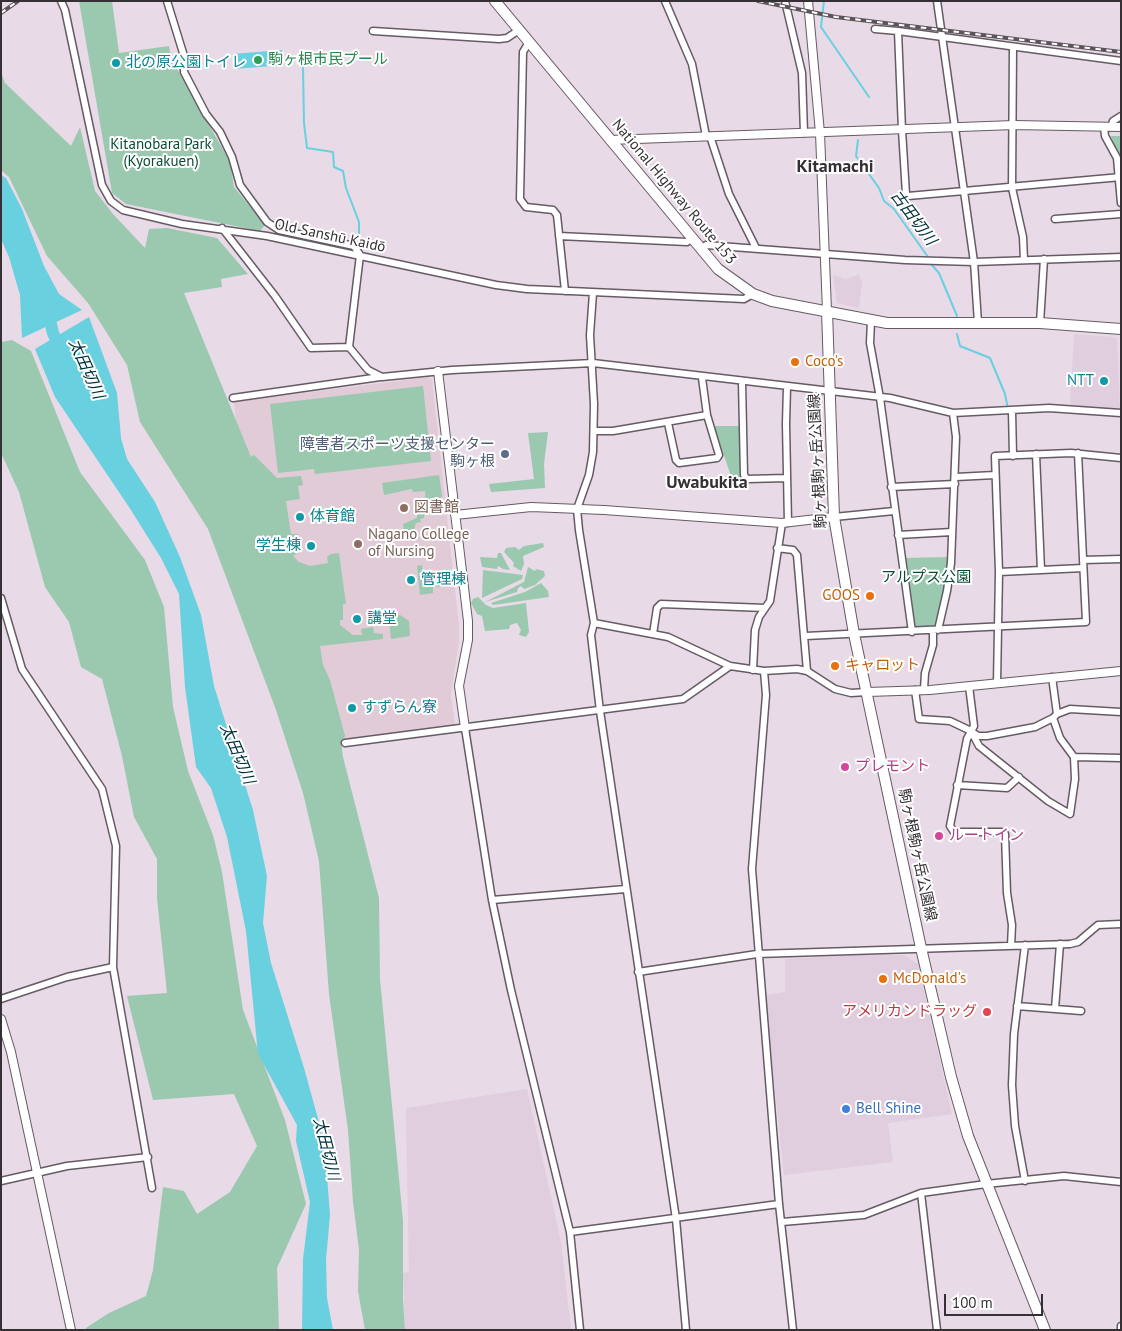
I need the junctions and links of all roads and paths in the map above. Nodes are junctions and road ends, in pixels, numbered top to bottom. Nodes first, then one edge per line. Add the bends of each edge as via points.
1 (61, 1) edge
2 (167, 1) edge
3 (495, 1) edge
4 (665, 1) edge
5 (785, 1) edge
6 (808, 1) edge
7 (937, 1) edge
8 (519, 30) junction
9 (875, 30) dead end
10 (373, 31) dead end
11 (898, 31) junction
12 (942, 38) junction
13 (529, 42) junction
14 (1013, 47) junction
15 (1121, 60) edge
16 (1121, 116) edge
17 (1014, 125) junction
18 (1107, 127) junction
19 (1121, 127) edge
20 (956, 129) junction
21 (902, 130) junction
22 (804, 133) junction
23 (820, 133) junction
24 (708, 136) junction
25 (610, 140) junction
26 (1120, 177) edge
27 (1012, 188) junction
28 (964, 191) junction
29 (1121, 203) edge
30 (1121, 214) edge
31 (1055, 219) dead end
32 (222, 228) junction
33 (559, 236) junction
34 (692, 238) junction
35 (756, 248) junction
36 (701, 249) junction
37 (824, 252) junction
38 (360, 255) junction
39 (1121, 257) edge
40 (1044, 259) junction
41 (1024, 260) junction
42 (974, 262) junction
43 (565, 291) junction
44 (594, 292) junction
45 (753, 294) junction
46 (827, 311) junction
47 (872, 321) junction
48 (978, 324) junction
49 (1040, 324) junction
50 (1121, 328) edge
51 (349, 347) junction
52 (593, 363) junction
53 (438, 371) junction
54 (382, 377) junction
55 (702, 378) junction
56 (742, 382) junction
57 (788, 387) junction
58 (828, 392) junction
59 (233, 398) dead end
60 (880, 398) junction
61 (1012, 411) junction
62 (953, 413) junction
63 (1121, 413) edge
64 (707, 415) junction
65 (668, 423) junction
66 (594, 431) junction
67 (1078, 453) junction
68 (1036, 454) junction
69 (1013, 456) junction
70 (1121, 458) edge
71 (995, 475) junction
72 (786, 478) junction
73 (955, 481) junction
74 (891, 487) junction
75 (577, 509) junction
76 (894, 511) junction
77 (455, 516) junction
78 (834, 517) junction
79 (785, 523) junction
80 (952, 532) junction
81 (898, 535) junction
82 (778, 548) junction
83 (1121, 559) edge
84 (1083, 560) junction
85 (1083, 568) junction
86 (1041, 570) junction
87 (999, 572) junction
88 (1, 598) edge
89 (765, 608) junction
90 (594, 623) junction
91 (998, 627) junction
92 (935, 630) junction
93 (912, 632) junction
94 (653, 634) junction
95 (854, 634) junction
96 (806, 636) junction
97 (730, 666) junction
98 (753, 670) junction
99 (764, 671) junction
100 (807, 671) junction
101 (1121, 671) edge
102 (1052, 677) junction
103 (997, 683) junction
104 (969, 686) junction
105 (924, 689) junction
106 (915, 690) junction
107 (867, 692) junction
108 (600, 711) junction
109 (1121, 712) edge
110 (1055, 716) junction
111 (465, 728) junction
112 (971, 732) junction
113 (345, 743) dead end
114 (1074, 757) junction
115 (1121, 758) edge
116 (1019, 777) junction
117 (957, 785) junction
118 (626, 889) junction
119 (492, 900) junction
120 (1121, 924) edge
121 (1060, 944) junction
122 (1011, 946) junction
123 (1025, 946) junction
124 (921, 948) junction
125 (758, 954) junction
126 (112, 967) junction
127 (638, 972) junction
128 (1, 999) edge
129 (1017, 1006) junction
130 (1055, 1009) junction
131 (1081, 1011) dead end
132 (1, 1018) edge
133 (148, 1157) junction
134 (36, 1173) junction
135 (1, 1181) edge
136 (1025, 1181) junction
137 (1121, 1182) edge
138 (986, 1184) junction
139 (152, 1188) dead end
140 (921, 1193) junction
141 (780, 1204) junction
142 (676, 1219) junction
143 (782, 1222) junction
144 (570, 1232) junction
145 (71, 1330) edge
146 (580, 1330) edge
147 (686, 1330) edge
148 (794, 1330) edge
149 (936, 1330) edge
150 (1045, 1330) edge

1 - 32 street, Old Sanshū Kaidō via 106,194 118,207 135,214
2 - 38 street via 184,56 184,72 206,114 220,132 240,185 267,222 278,230 354,246
3 - 8 main road, National Highway Route 153
4 - 24 street via 692,64
5 - 22 street via 802,73
6 - 23 street
7 - 12 street
8 - 10 street via 499,39
8 - 13 main road, National Highway Route 153
9 - 11 street
11 - 12 street
11 - 21 street
12 - 14 street
12 - 20 street
13 - 25 main road, National Highway Route 153
13 - 33 street via 523,52 520,199 526,207 554,210
14 - 15 street
14 - 17 street
16 - 18 street
17 - 18 street
17 - 20 street
17 - 27 street
18 - 19 street
18 - 26 street via 1105,136 1117,158
20 - 21 street
20 - 28 street
21 - 23 street
21 - 28 street via 908,196
22 - 23 street
22 - 24 street
23 - 37 street
24 - 25 street
24 - 35 street via 729,194
25 - 34 main road, National Highway Route 153
26 - 27 street
26 - 29 street
27 - 28 street
27 - 41 street via 1023,236
28 - 42 street
30 - 31 street
32 - 38 street, Old Sanshū Kaidō
32 - 51 street via 311,348
33 - 34 street via 687,242
33 - 43 street
34 - 36 main road, National Highway Route 153
35 - 36 street via 706,245
35 - 37 street
36 - 45 main road, National Highway Route 153 via 729,278
37 - 42 street via 905,260
37 - 46 street
38 - 43 street, Old Sanshū Kaidō via 496,285
38 - 51 street
39 - 40 street
40 - 41 street
40 - 49 street
41 - 42 street
42 - 48 street
43 - 44 street, Old Sanshū Kaidō
44 - 45 street, Old Sanshū Kaidō via 744,299
44 - 52 street via 590,335
45 - 46 main road, National Highway Route 153 via 772,301
46 - 47 main road, National Highway Route 153
46 - 58 main road, 駒ヶ根駒ヶ岳公園線
47 - 48 main road, National Highway Route 153
47 - 60 street via 870,343
48 - 49 main road, National Highway Route 153
49 - 50 main road, National Highway Route 153
51 - 54 street via 368,370
52 - 53 street
52 - 55 street
52 - 66 street
53 - 54 street
53 - 77 street
54 - 59 street
55 - 56 street
55 - 64 street
56 - 57 street
56 - 72 street via 744,475 747,479
57 - 58 street
57 - 72 street
58 - 60 street
58 - 78 main road, 駒ヶ根駒ヶ岳公園線
60 - 62 street
60 - 74 street
61 - 62 street
61 - 63 street via 1058,408
61 - 69 street
62 - 73 street
64 - 65 street
64 - 65 street via 719,455 717,458 679,463
65 - 66 street
66 - 75 street via 589,475
67 - 68 street
67 - 70 street
67 - 84 street
68 - 69 street
68 - 86 street
69 - 71 street via 995,456
71 - 73 street
71 - 87 street
72 - 79 street
73 - 74 street
73 - 80 street
74 - 76 street
75 - 77 street via 530,507
75 - 79 street
75 - 90 street
76 - 78 street
76 - 81 street
77 - 111 street via 468,621 468,640 459,686
78 - 79 street
78 - 95 main road, 駒ヶ根駒ヶ岳公園線
79 - 82 street
80 - 81 street
80 - 92 street via 947,591
81 - 93 street
82 - 89 street via 770,601
82 - 96 street via 793,550 797,555
83 - 84 street
84 - 85 street
85 - 86 street
85 - 91 street via 1086,622
86 - 87 street
87 - 91 street
88 - 126 street via 22,669 102,789 116,846
89 - 94 street via 661,604 657,608
89 - 98 street via 755,630
90 - 94 street
90 - 108 street via 591,635
91 - 92 street
91 - 103 street
92 - 93 street
92 - 105 street
93 - 95 street
94 - 97 street via 668,637
95 - 96 street
95 - 107 main road, 駒ヶ根駒ヶ岳公園線
96 - 100 street
97 - 98 street
97 - 108 street via 683,700
98 - 99 street
99 - 100 street via 782,668
99 - 125 street via 766,695 752,869
100 - 107 street via 835,689
101 - 102 street
102 - 103 street
102 - 110 street
103 - 104 street
104 - 105 street
104 - 112 street via 974,726
105 - 106 street
106 - 107 street
106 - 112 street via 919,719 950,721
107 - 124 main road, 駒ヶ根駒ヶ岳公園線
108 - 111 street
108 - 118 street
109 - 110 street via 1078,709
110 - 112 street via 1034,727 978,736
110 - 114 street via 1060,738
111 - 113 street
111 - 119 street
112 - 116 street via 980,746
112 - 117 street
114 - 115 street
114 - 116 street via 1075,779 1070,814
116 - 117 street via 1007,788
117 - 122 street via 951,830 1005,834 1007,893 1012,916
118 - 119 street
118 - 127 street
119 - 144 street
120 - 121 street via 1098,925 1078,942
121 - 123 street
121 - 130 street
122 - 123 street
122 - 124 street
123 - 129 street
124 - 125 street
124 - 138 main road, 駒ヶ根駒ヶ岳公園線 via 951,1077
125 - 127 street
125 - 141 street
126 - 128 street via 67,977
126 - 133 street
127 - 142 street
129 - 130 street
129 - 136 street via 1012,1085 1015,1126
130 - 131 street
132 - 134 street
133 - 134 street
133 - 139 street
134 - 135 street
134 - 145 street
136 - 137 street via 1064,1176
136 - 138 street
138 - 140 street
138 - 150 main road, 駒ヶ根駒ヶ岳公園線
140 - 143 street via 864,1215
140 - 149 street
141 - 142 street
141 - 143 street
142 - 144 street
142 - 147 street
143 - 148 street
144 - 146 street

